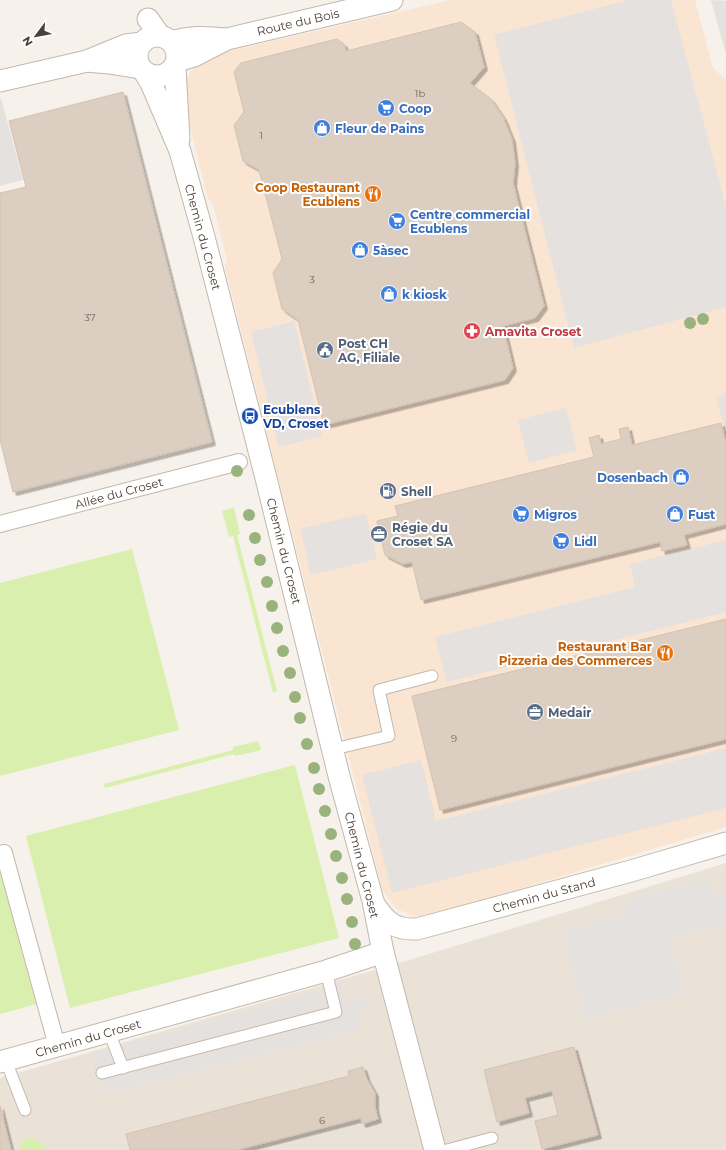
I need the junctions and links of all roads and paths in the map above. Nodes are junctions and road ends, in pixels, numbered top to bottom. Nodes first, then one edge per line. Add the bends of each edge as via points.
1 (392, 0) edge
2 (162, 48) junction
3 (87, 61) junction
4 (142, 70) junction
5 (0, 81) edge
6 (180, 151) junction
7 (239, 462) dead end
8 (0, 524) edge
9 (432, 676) dead end
10 (334, 750) junction
11 (726, 843) edge
12 (0, 854) edge
13 (373, 901) junction
14 (383, 952) junction
15 (326, 970) junction
16 (109, 1032) junction
17 (58, 1046) junction
18 (3, 1062) edge
19 (123, 1068) junction
20 (102, 1073) dead end
21 (25, 1110) dead end
22 (492, 1138) dead end
23 (435, 1150) edge
24 (447, 1150) edge

1 - 2 street, Route du Bois via 228,39 194,56
2 - 3 street, Route du Bois via 126,45
2 - 4 street via 138,48 137,62
2 - 4 street, Route du Bois via 164,76 151,76
2 - 6 street, Chemin du Croset via 179,118
3 - 4 street, Route du Bois
3 - 5 street, Route du Bois
4 - 6 street, Chemin du Croset via 151,83
6 - 10 street, Chemin du Croset via 229,331
7 - 8 street, Allée du Croset
9 - 10 lane via 379,690 389,736
10 - 13 street, Chemin du Croset
11 - 13 street, Chemin du Stand via 416,929 407,930 390,924 382,917
12 - 17 street via 4,853
13 - 14 street, Chemin du Croset
14 - 15 street, Chemin du Croset
14 - 23 street, Chemin du Croset
15 - 16 street, Chemin du Croset
15 - 19 lane via 336,1012
16 - 17 street, Chemin du Croset
16 - 19 lane
17 - 18 street, Chemin du Croset
18 - 21 lane
19 - 20 lane
22 - 24 lane

